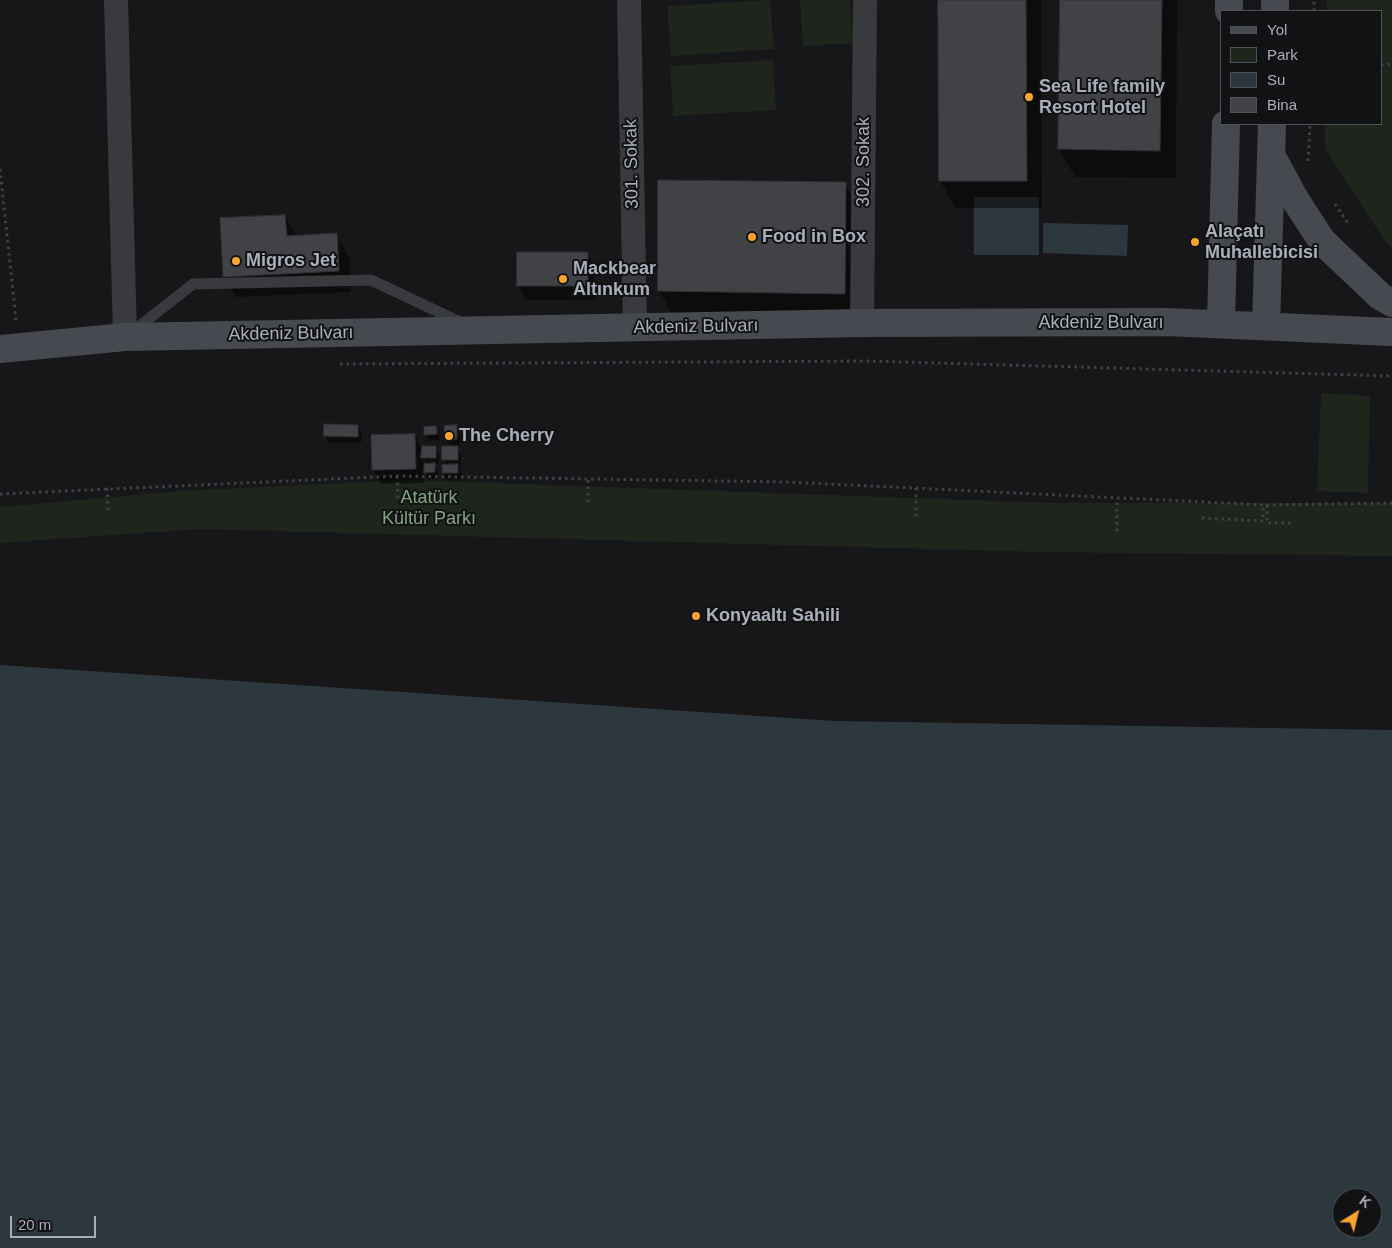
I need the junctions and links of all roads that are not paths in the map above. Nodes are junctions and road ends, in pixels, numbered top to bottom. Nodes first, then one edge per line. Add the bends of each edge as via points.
1 (116, 0) edge
2 (629, 0) edge
3 (865, 0) edge
4 (1226, 125) edge
5 (1272, 125) edge
6 (1271, 154) junction
7 (1392, 303) edge
8 (862, 323) junction
9 (1221, 323) junction
10 (1266, 326) junction
11 (634, 328) junction
12 (475, 330) junction
13 (1392, 332) edge
14 (125, 337) junction
15 (10, 348) edge

1 - 14 street
2 - 11 street, 301. Sokak
3 - 8 street, 302. Sokak
4 - 9 main road
5 - 6 main road
6 - 7 main road via 1322,241 1380,296
6 - 10 main road
8 - 9 main road, Akdeniz Bulvarı
8 - 11 main road, Akdeniz Bulvarı
9 - 10 main road, Akdeniz Bulvarı
10 - 13 main road, Akdeniz Bulvarı
11 - 12 main road, Akdeniz Bulvarı
12 - 14 main road, Akdeniz Bulvarı
12 - 14 lane via 371,280 194,284
14 - 15 main road, Akdeniz Bulvarı

